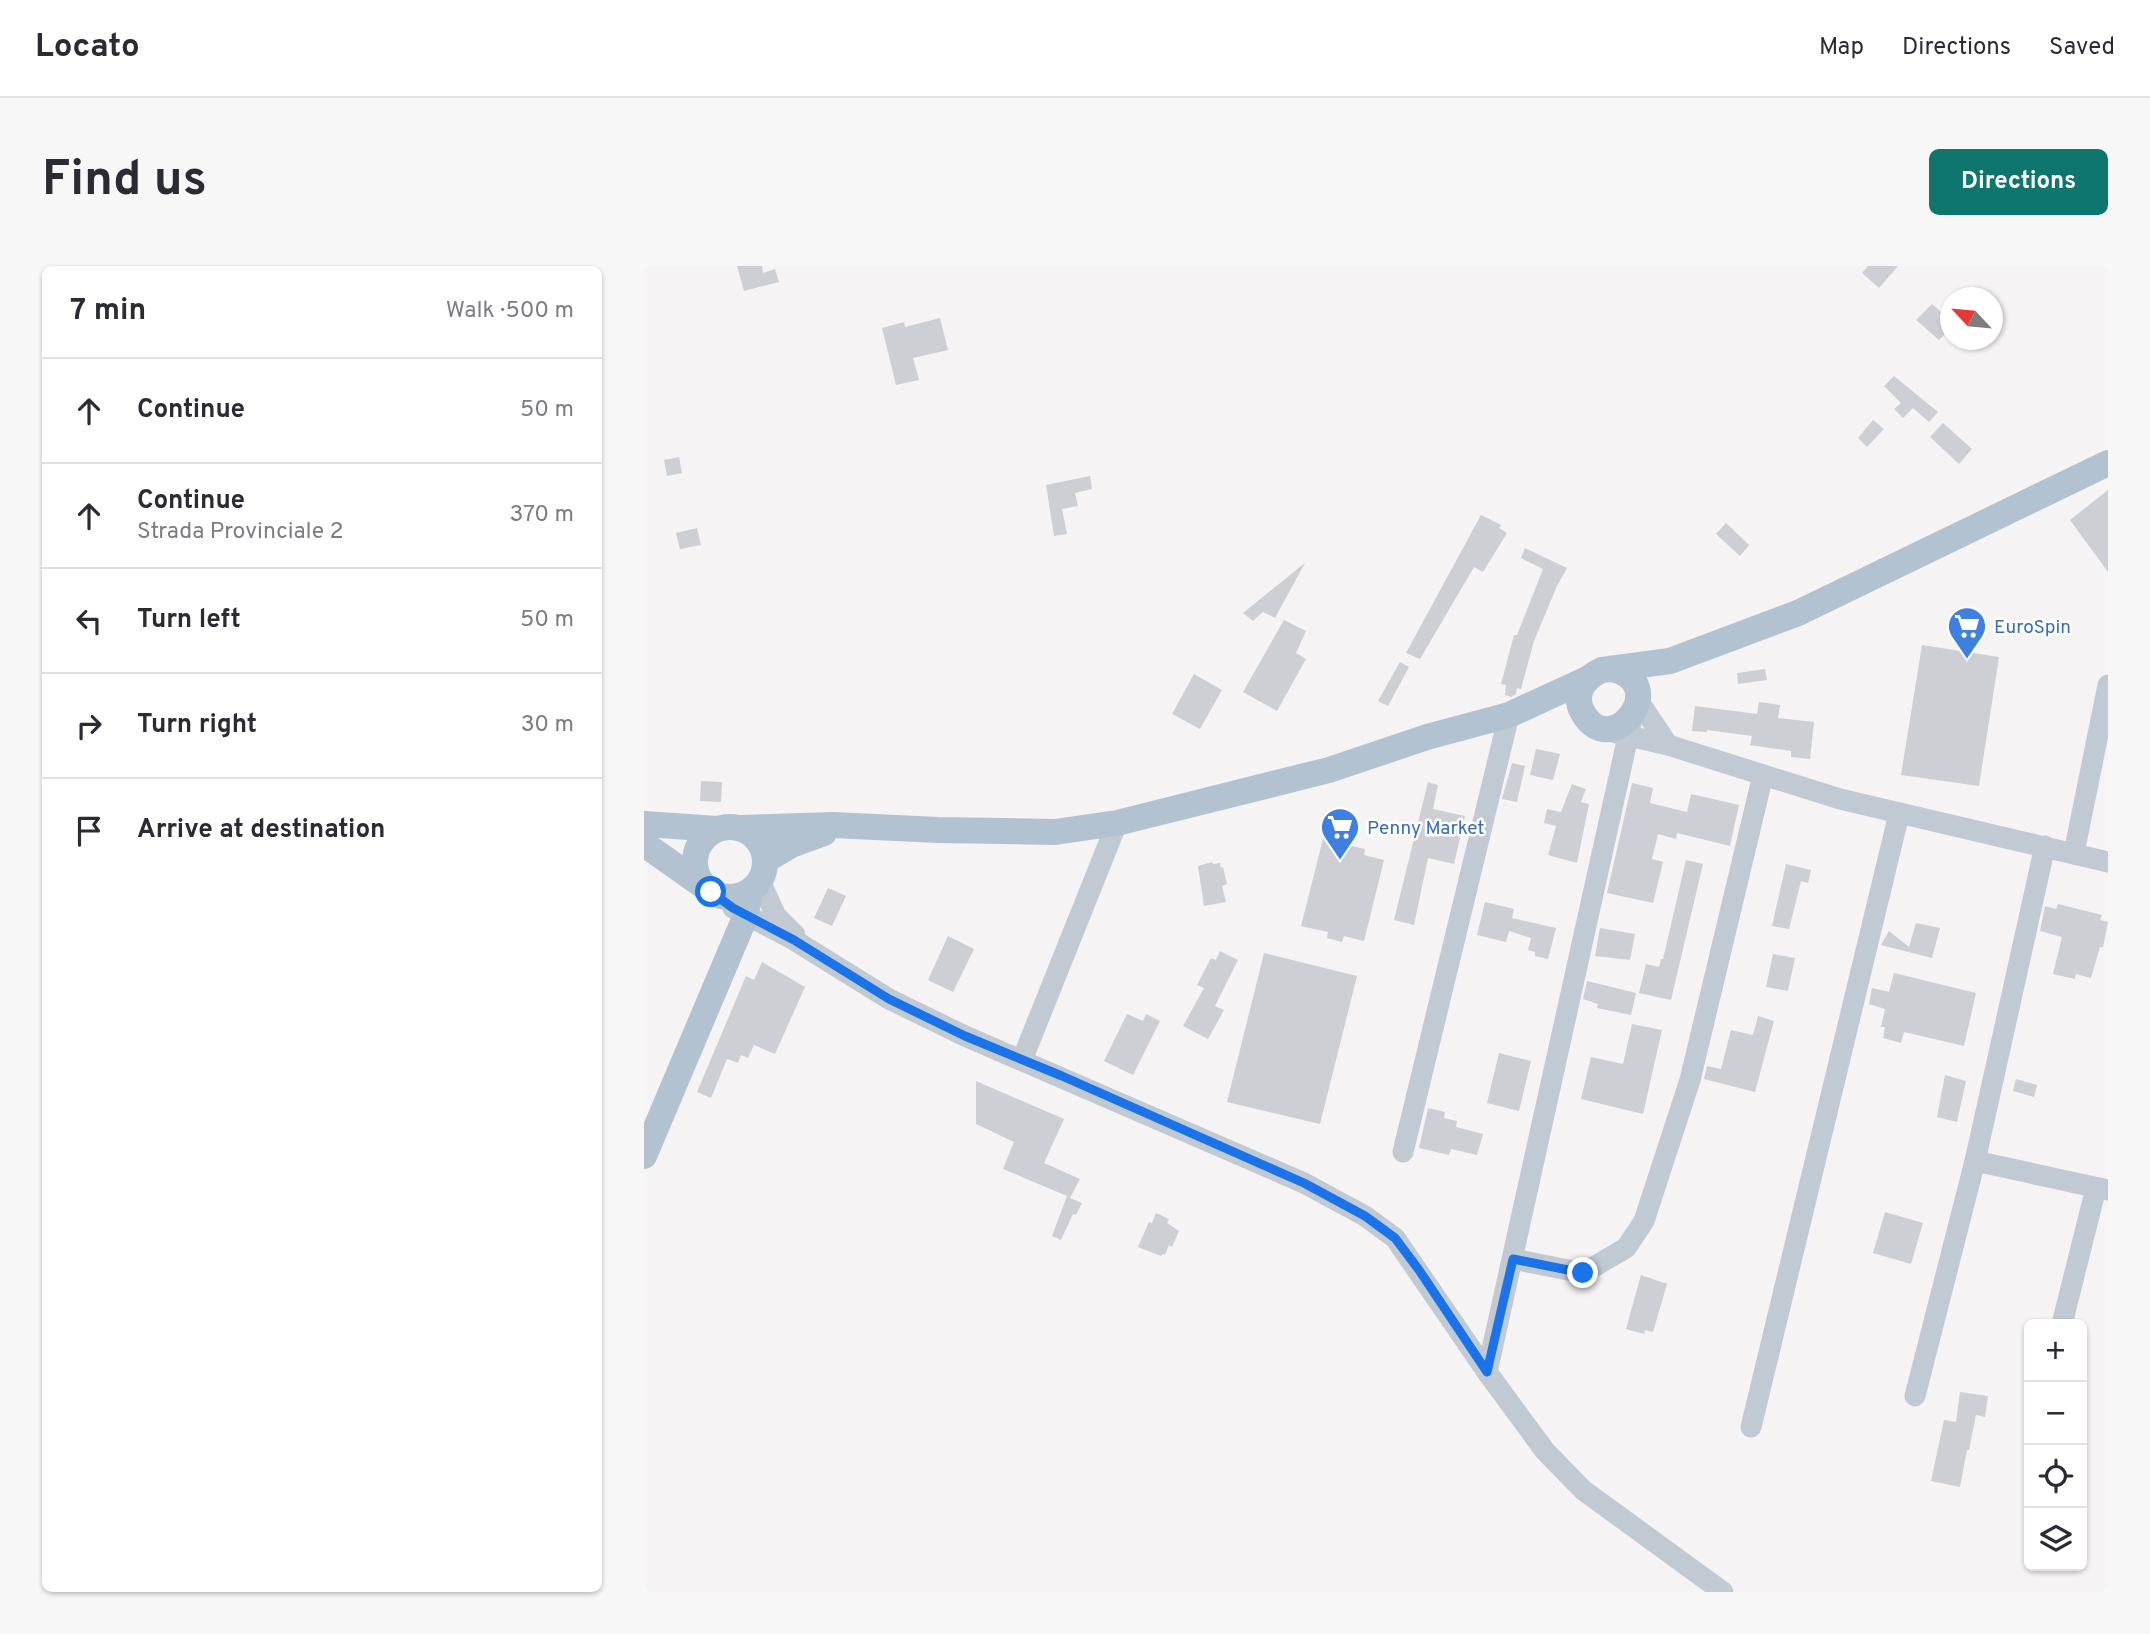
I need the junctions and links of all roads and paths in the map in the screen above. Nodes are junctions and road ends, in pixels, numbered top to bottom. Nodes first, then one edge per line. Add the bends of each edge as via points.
1 (2108, 463) edge
2 (1670, 661) junction
3 (1612, 669) junction
4 (1585, 680) junction
5 (2108, 685) edge
6 (1538, 703) junction
7 (1634, 710) junction
8 (1508, 715) junction
9 (1594, 722) junction
10 (1668, 744) junction
11 (1763, 775) junction
12 (1899, 814) junction
13 (1117, 823) junction
14 (644, 824) edge
15 (855, 826) junction
16 (730, 829) junction
17 (644, 844) edge
18 (2045, 846) junction
19 (2074, 853) junction
20 (2108, 862) edge
21 (739, 891) junction
22 (808, 949) junction
23 (1022, 1060) junction
24 (1403, 1152) dead end
25 (644, 1156) edge
26 (1975, 1161) junction
27 (2102, 1189) edge
28 (1513, 1259) junction
29 (2063, 1319) edge
30 (1487, 1372) junction
31 (1915, 1396) dead end
32 (1751, 1427) dead end
33 (1723, 1592) edge

1 - 2 main road via 1798,613
2 - 3 main road
2 - 7 main road
3 - 4 main road
3 - 7 main road via 1627,676
4 - 6 main road
4 - 9 main road via 1580,709
5 - 19 street
6 - 8 main road
6 - 9 main road
7 - 9 main road via 1612,728
7 - 10 street
7 - 10 street
7 - 28 street
8 - 13 main road via 1329,770
8 - 24 street
10 - 11 street
11 - 12 street
11 - 28 street via 1690,1080 1644,1221 1626,1248 1583,1273
12 - 18 street
12 - 32 street
13 - 15 main road via 1055,832
13 - 23 street
14 - 16 main road
15 - 16 main road
15 - 21 main road via 810,836
16 - 21 main road via 759,840
16 - 21 main road via 707,835 695,866 698,877
17 - 21 main road
18 - 19 street
18 - 26 street
19 - 20 street
21 - 22 street
21 - 22 street via 776,916
21 - 25 main road via 733,943
22 - 23 street via 889,999
23 - 30 street via 1304,1183 1365,1216 1395,1238
26 - 27 street
26 - 31 street
27 - 29 street
28 - 30 street
30 - 33 street via 1545,1451 1583,1490

